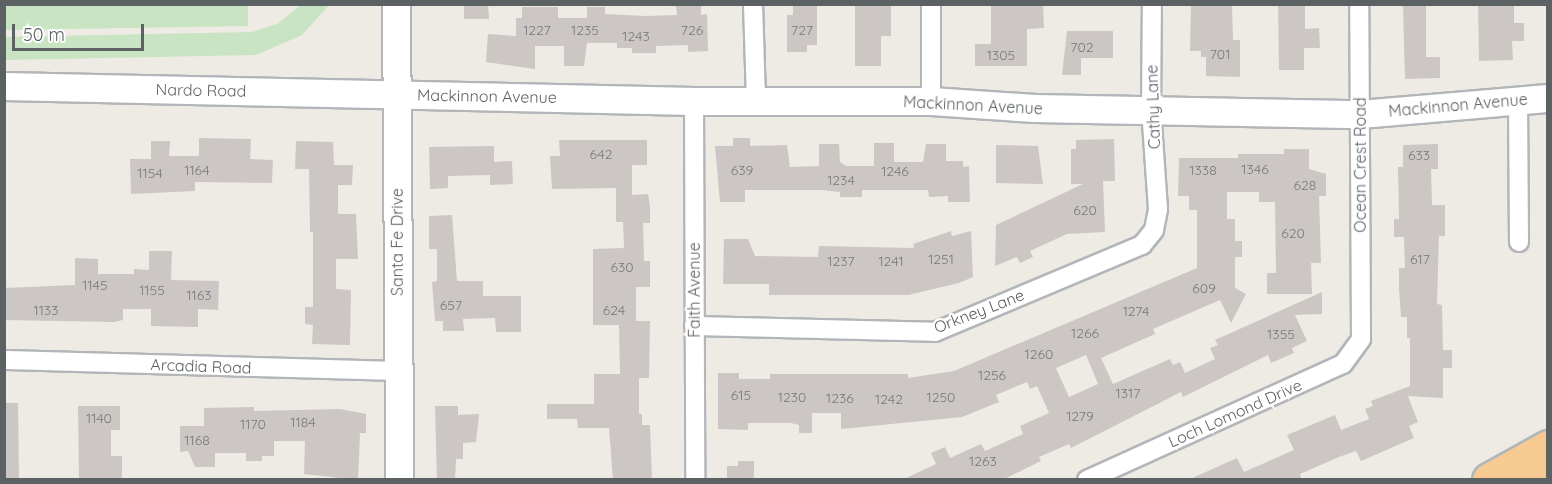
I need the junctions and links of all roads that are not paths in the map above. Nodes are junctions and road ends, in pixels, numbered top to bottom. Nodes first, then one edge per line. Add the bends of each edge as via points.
1 (396, 4) edge
2 (753, 4) edge
3 (931, 4) edge
4 (1152, 4) edge
5 (1359, 4) edge
6 (4, 86) edge
7 (397, 94) junction
8 (1548, 98) edge
9 (1518, 99) junction
10 (694, 101) junction
11 (756, 101) junction
12 (931, 101) junction
13 (1151, 110) junction
14 (1360, 114) junction
15 (1158, 209) joint
16 (1519, 242) dead end
17 (694, 326) junction
18 (1361, 326) joint
19 (4, 360) edge
20 (398, 371) junction
21 (1548, 447) edge
22 (1548, 474) edge
23 (399, 480) edge
24 (695, 480) edge
25 (1087, 480) edge
26 (1489, 480) edge
27 (1538, 480) edge

1 - 7 street, Santa Fe Drive
2 - 11 street
3 - 12 street
4 - 13 street, Cathy Lane
5 - 14 street, Ocean Crest Road
6 - 7 street, Nardo Road
7 - 10 street, Mackinnon Avenue
7 - 20 street, Santa Fe Drive
8 - 9 street, Mackinnon Avenue
9 - 14 street, Mackinnon Avenue
9 - 16 street
10 - 11 street, Mackinnon Avenue
10 - 17 street, Faith Avenue
11 - 12 street, Mackinnon Avenue
12 - 13 street, Mackinnon Avenue
13 - 14 street, Mackinnon Avenue
13 - 15 street, Cathy Lane
14 - 18 street, Ocean Crest Road
15 - 17 street, Orkney Lane via 1154,230 1142,245 935,332
17 - 24 street, Faith Avenue
18 - 25 street, Loch Lomond Drive via 1361,339 1343,364
19 - 20 street, Arcadia Road
20 - 23 street, Santa Fe Drive
21 - 26 highway
22 - 27 highway

